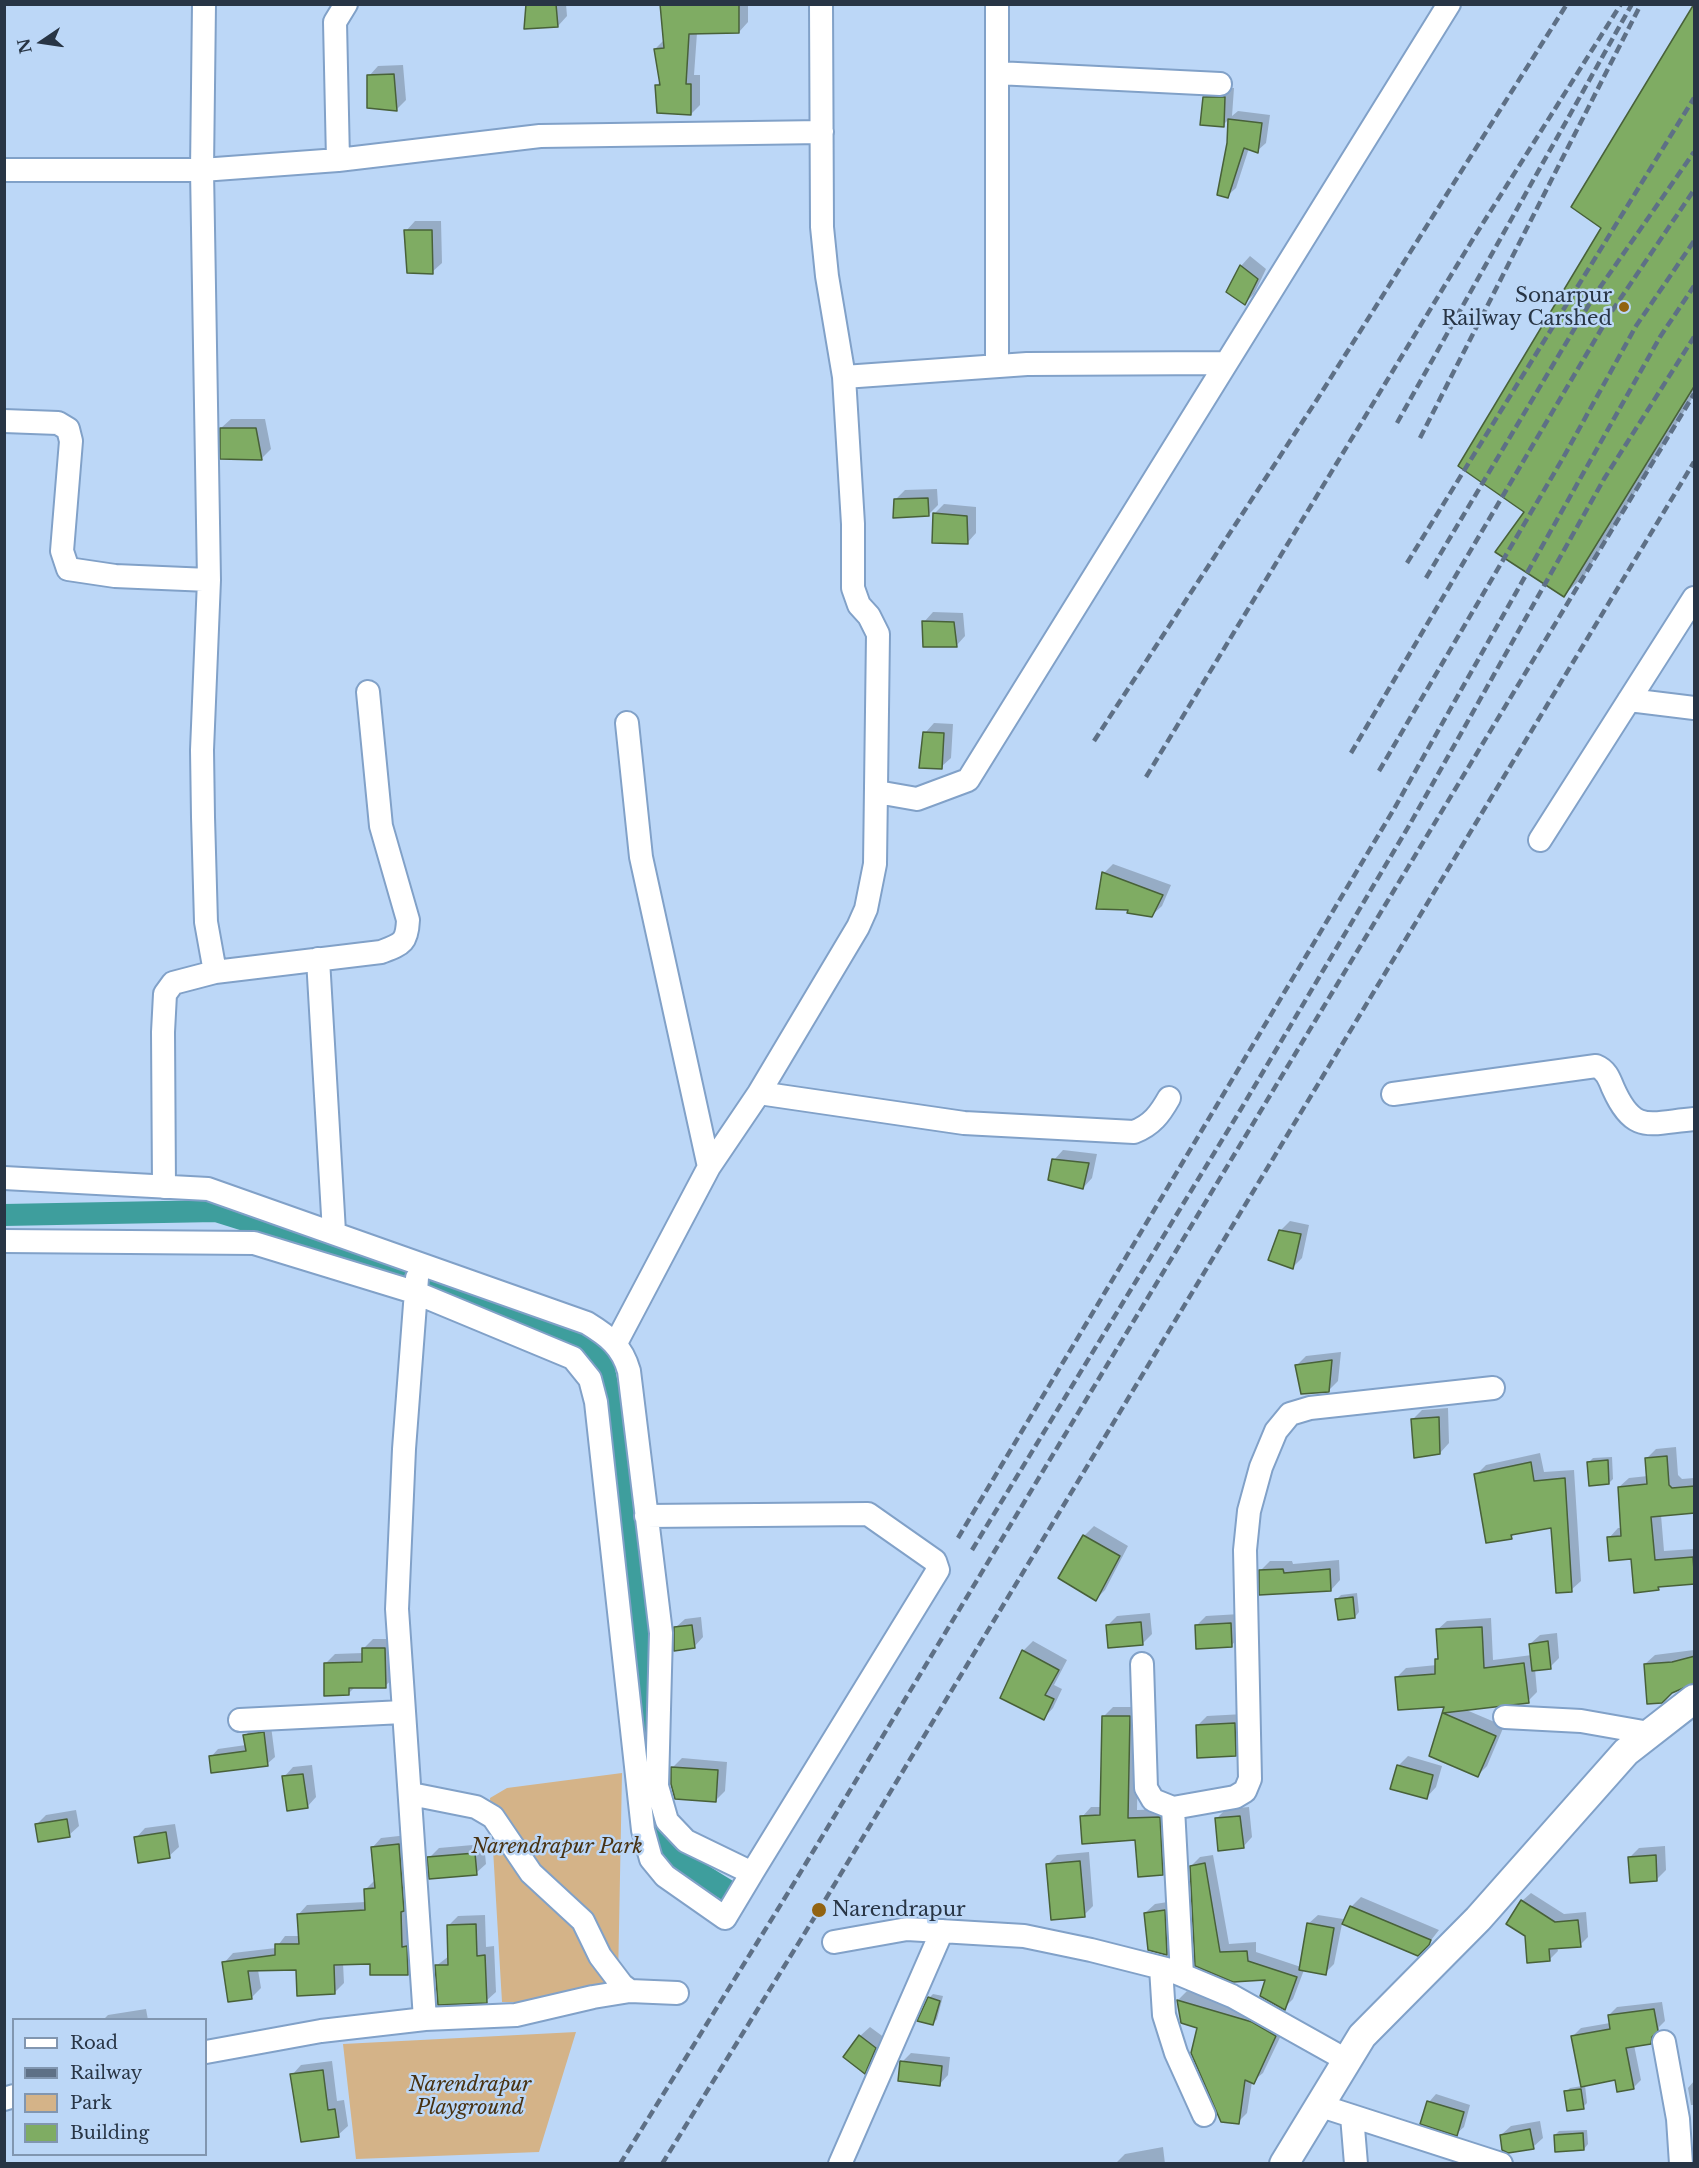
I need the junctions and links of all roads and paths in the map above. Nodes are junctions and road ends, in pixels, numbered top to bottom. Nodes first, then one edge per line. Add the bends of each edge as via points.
1 (204, 4) edge
2 (346, 4) edge
3 (821, 4) edge
4 (997, 4) edge
5 (1449, 4) edge
6 (997, 73) junction
7 (1220, 84) dead end
8 (822, 132) junction
9 (338, 160) junction
10 (4, 170) edge
11 (202, 170) junction
12 (1225, 363) junction
13 (997, 366) junction
14 (844, 377) junction
15 (4, 421) edge
16 (209, 580) junction
17 (1695, 598) edge
18 (368, 692) dead end
19 (1629, 700) junction
20 (1695, 708) edge
21 (627, 723) dead end
22 (877, 792) junction
23 (1540, 840) dead end
24 (318, 960) junction
25 (215, 972) junction
26 (759, 1093) junction
27 (1393, 1094) dead end
28 (1169, 1098) dead end
29 (1695, 1119) edge
30 (709, 1167) junction
31 (4, 1178) edge
32 (164, 1187) junction
33 (334, 1232) junction
34 (4, 1240) edge
35 (420, 1263) junction
36 (414, 1292) junction
37 (616, 1344) junction
38 (1493, 1388) dead end
39 (646, 1516) junction
40 (1143, 1664) dead end
41 (1695, 1699) edge
42 (403, 1712) junction
43 (1505, 1718) dead end
44 (240, 1720) dead end
45 (1649, 1733) junction
46 (411, 1794) junction
47 (1173, 1808) junction
48 (752, 1873) junction
49 (942, 1931) junction
50 (834, 1942) dead end
51 (1171, 1972) junction
52 (630, 1991) junction
53 (677, 1993) dead end
54 (425, 2019) junction
55 (1664, 2042) dead end
56 (207, 2052) edge
57 (1347, 2061) junction
58 (1318, 2105) junction
59 (1204, 2115) dead end
60 (1352, 2116) junction
61 (840, 2163) edge
62 (1284, 2163) edge
63 (1356, 2163) edge
64 (1501, 2163) edge
65 (1681, 2163) edge

1 - 11 street
2 - 9 street via 335,22
3 - 8 street
4 - 6 street
5 - 12 street
6 - 7 street
6 - 13 street
8 - 9 street via 540,136
8 - 14 street via 826,276
9 - 11 street
10 - 11 street
11 - 16 street
12 - 13 street
12 - 22 street via 968,780 917,799
13 - 14 street
14 - 22 street via 853,588 878,634
15 - 16 street via 58,423 68,429 71,441 62,551 68,569 115,576
16 - 25 street via 202,750 203,852 206,922
17 - 19 street
18 - 24 street via 381,826 408,920 407,935 399,945 381,952
19 - 20 street
19 - 23 street
21 - 30 street via 641,857
22 - 26 street via 875,864 866,909
24 - 25 street
24 - 33 street
25 - 32 street via 172,983 165,994
26 - 28 street via 964,1123 1134,1132 1148,1127
26 - 30 street
27 - 29 street via 1596,1066 1608,1076 1623,1111 1631,1118 1649,1123
30 - 37 street
31 - 32 street
32 - 33 street via 208,1189
33 - 35 street
34 - 36 street via 254,1243
35 - 36 street
35 - 37 street via 587,1323
36 - 42 street via 397,1609
36 - 48 street via 551,1347 573,1358 590,1379 619,1595 643,1830 651,1858 665,1876 725,1918
37 - 39 street via 629,1371
38 - 47 street via 1310,1408 1290,1414 1276,1431 1249,1511 1245,1551 1250,1779 1245,1791 1235,1797
39 - 48 street via 661,1633 657,1786 667,1821 686,1841
39 - 48 street via 867,1514 935,1561 938,1570
40 - 47 street via 1146,1788 1153,1800
41 - 45 street
42 - 44 street
42 - 46 street
43 - 45 street via 1581,1720
45 - 57 street via 1626,1752 1478,1919 1362,2036
46 - 52 street via 476,1806 493,1817 531,1873 583,1921 600,1956
46 - 54 street
47 - 51 street
49 - 50 street via 907,1929
49 - 51 street via 1024,1936
49 - 61 street
51 - 57 street via 1232,1996
51 - 59 street via 1164,2015
52 - 53 street
52 - 54 street via 516,2015
54 - 56 street via 321,2031
55 - 65 street via 1678,2119
57 - 58 street
58 - 60 street
58 - 62 street
60 - 63 street
60 - 64 street

